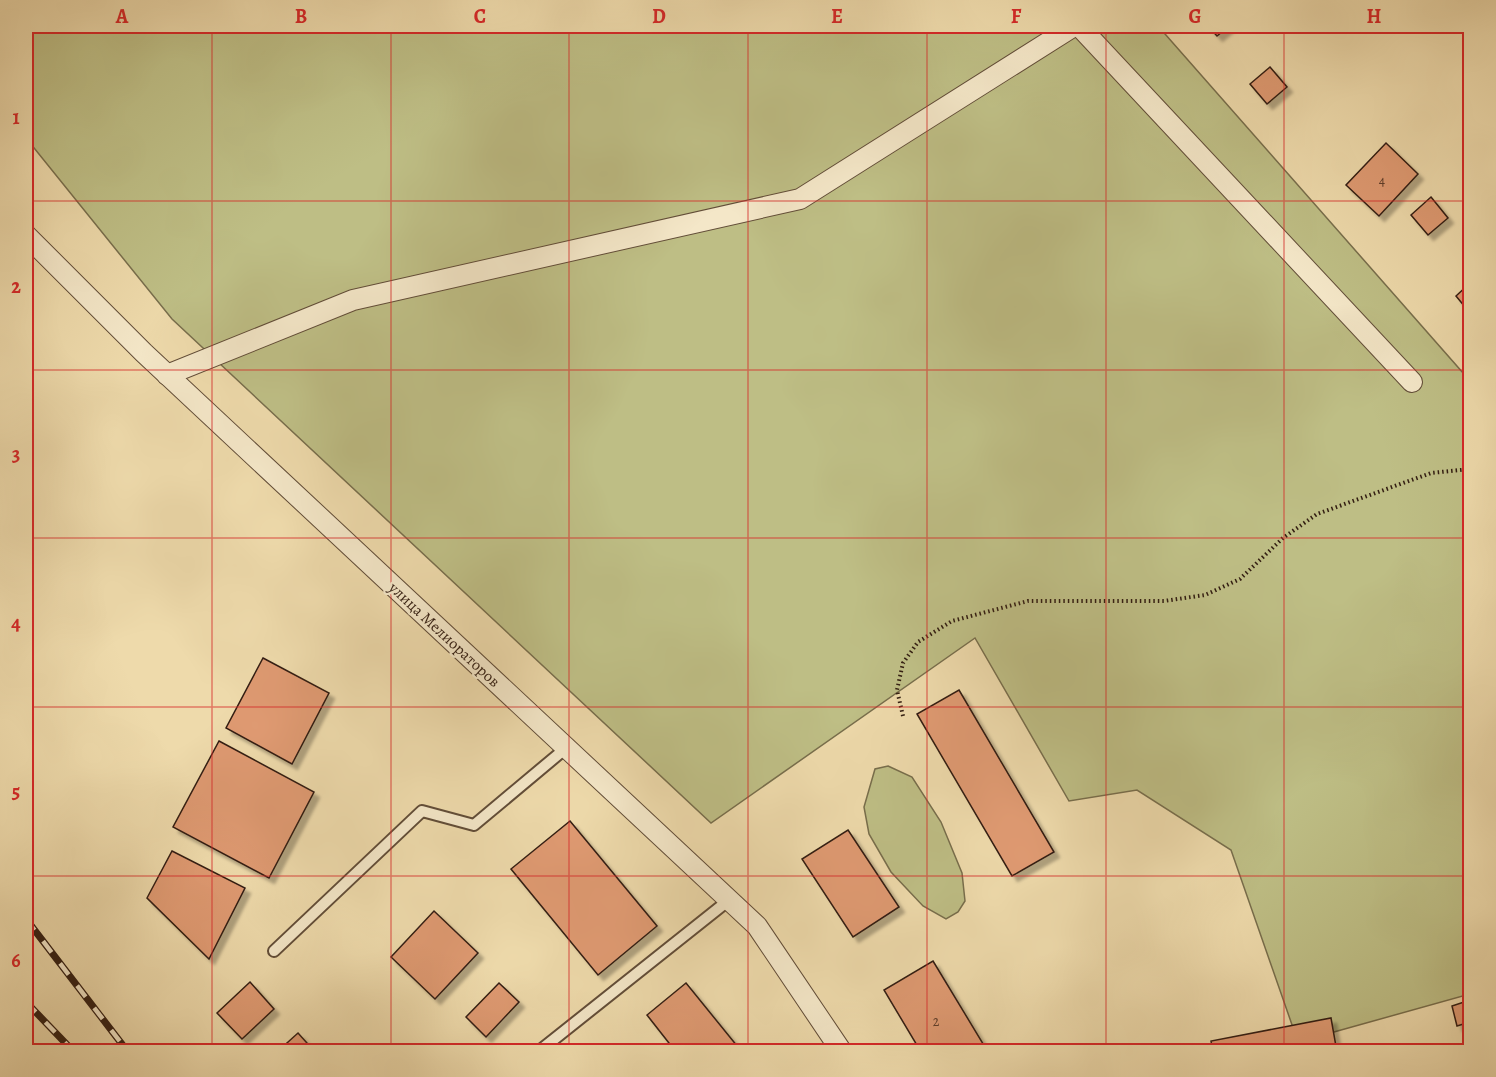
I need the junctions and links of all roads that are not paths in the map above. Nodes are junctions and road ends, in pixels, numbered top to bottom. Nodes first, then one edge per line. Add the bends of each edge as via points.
1 (1074, 26) edge
2 (1079, 26) edge
3 (26, 235) edge
4 (167, 375) junction
5 (1412, 382) dead end
6 (566, 748) junction
7 (729, 900) junction
8 (274, 951) dead end
9 (538, 1052) edge
10 (842, 1052) edge

1 - 4 street via 800,199 353,300
2 - 5 street
3 - 4 street, улица Мелиораторов
4 - 6 street, улица Мелиораторов
6 - 7 street, улица Мелиораторов
6 - 8 lane via 474,825 422,811
7 - 9 lane
7 - 10 street, улица Мелиораторов via 757,926

